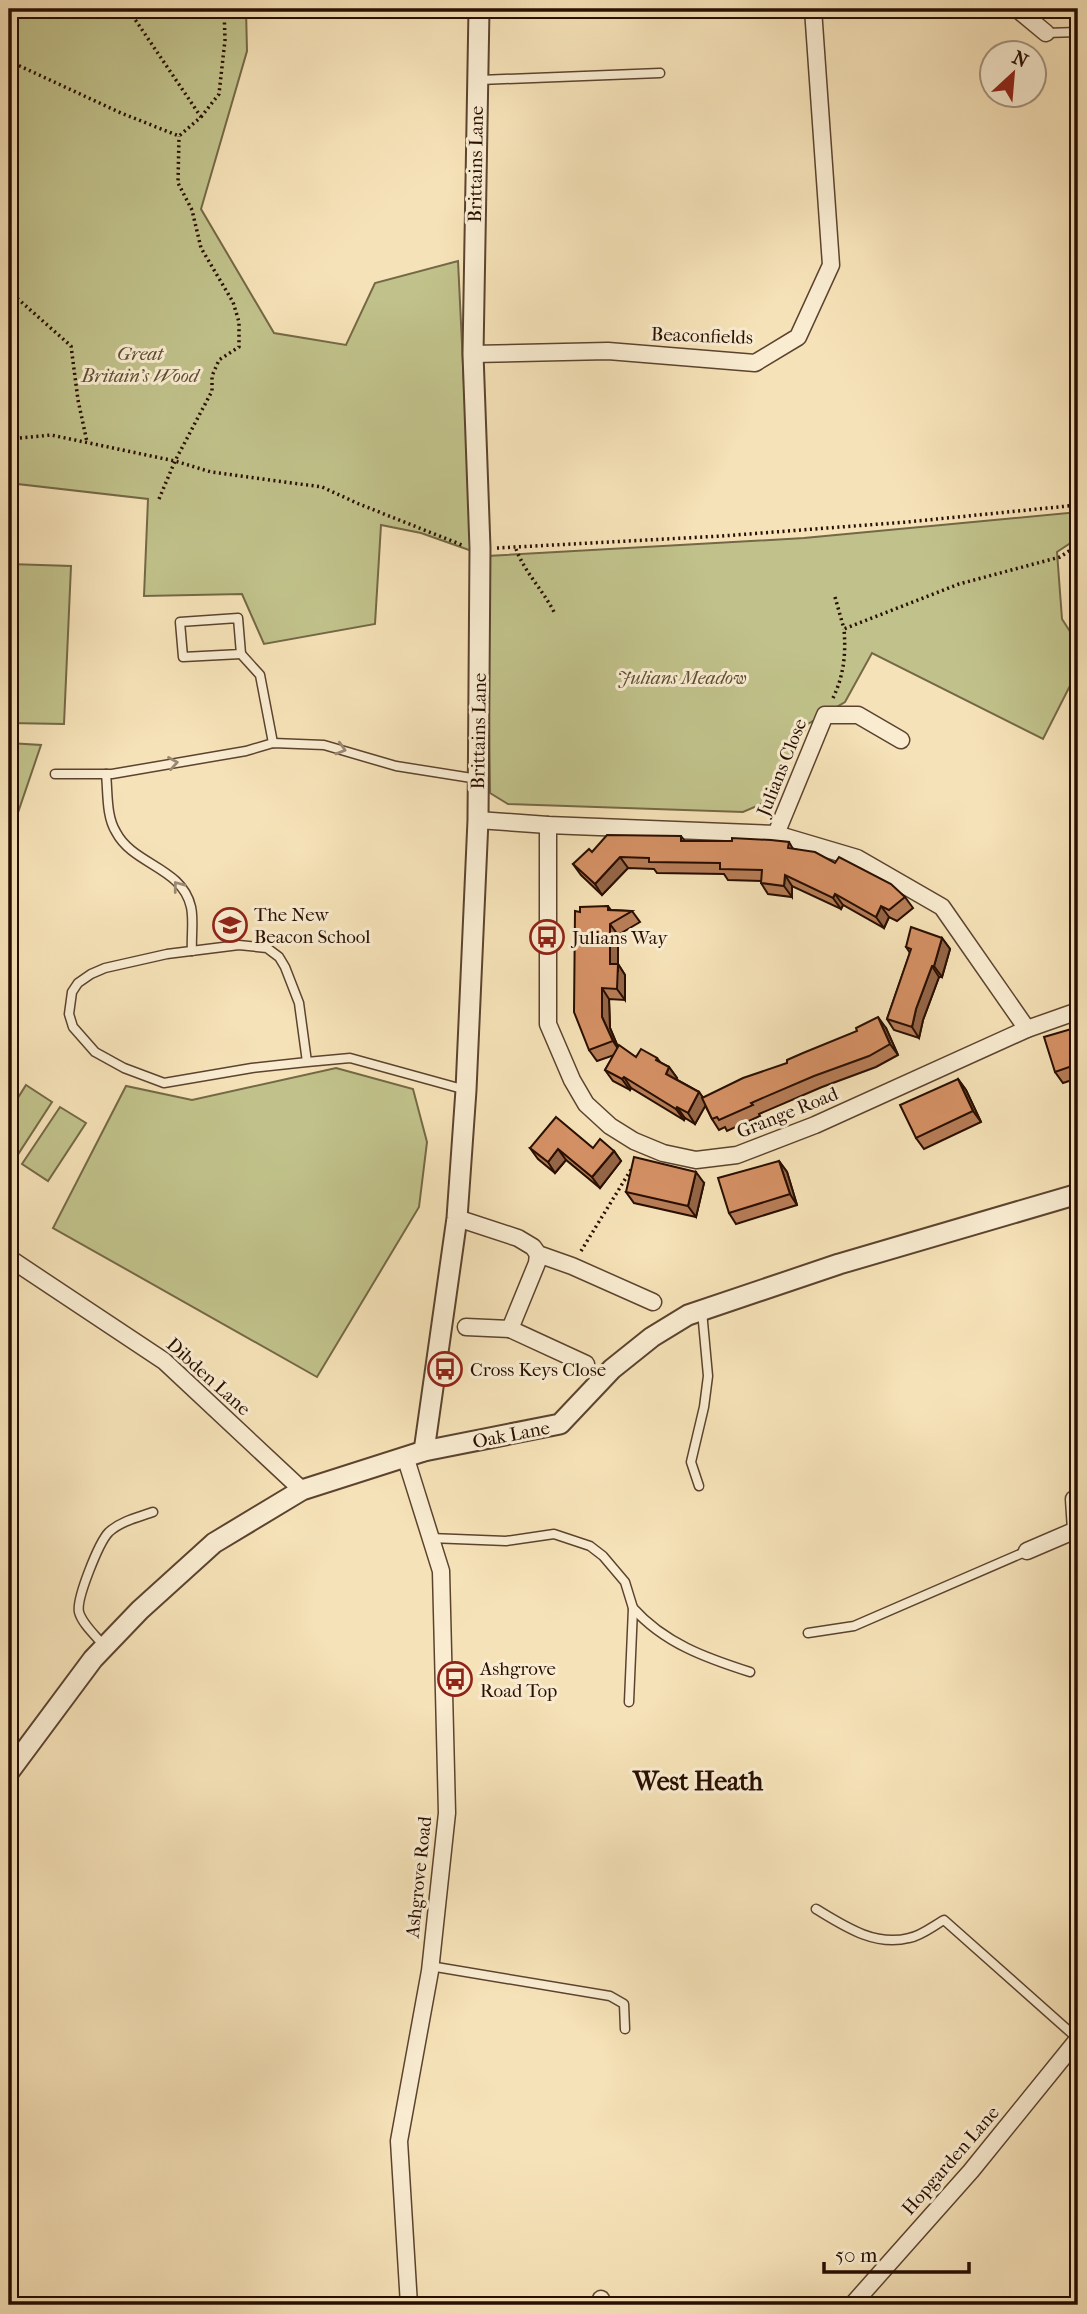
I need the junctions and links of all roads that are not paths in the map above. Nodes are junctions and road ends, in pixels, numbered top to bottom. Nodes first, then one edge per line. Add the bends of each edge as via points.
1 (479, 9) edge
2 (813, 9) edge
3 (1017, 9) edge
4 (1078, 32) edge
5 (1046, 33) joint
6 (660, 73) dead end
7 (477, 80) junction
8 (473, 354) junction
9 (241, 654) junction
10 (901, 740) dead end
11 (273, 743) junction
12 (55, 774) dead end
13 (106, 774) junction
14 (478, 779) junction
15 (478, 820) junction
16 (548, 825) junction
17 (776, 834) junction
18 (192, 950) junction
19 (1078, 1011) edge
20 (1027, 1028) junction
21 (307, 1062) junction
22 (466, 1090) junction
23 (1078, 1194) edge
24 (457, 1218) junction
25 (538, 1254) junction
26 (9, 1258) edge
27 (653, 1303) dead end
28 (702, 1311) junction
29 (467, 1327) dead end
30 (510, 1329) junction
31 (586, 1364) dead end
32 (414, 1453) junction
33 (699, 1486) dead end
34 (302, 1490) junction
35 (1074, 1499) dead end
36 (153, 1512) dead end
37 (1077, 1530) edge
38 (430, 1538) junction
39 (1027, 1550) joint
40 (633, 1608) junction
41 (808, 1633) dead end
42 (105, 1647) junction
43 (750, 1672) dead end
44 (629, 1702) dead end
45 (9, 1772) edge
46 (816, 1909) dead end
47 (430, 1966) junction
48 (625, 2029) dead end
49 (1078, 2039) edge
50 (409, 2305) edge
51 (852, 2305) edge

1 - 7 street, Brittains Lane
2 - 8 street, Beaconfields via 831,265 798,337 754,363 608,351
3 - 5 street
4 - 5 lane
6 - 7 lane
7 - 8 street, Brittains Lane
8 - 14 street, Brittains Lane via 480,548
9 - 9 lane via 183,657 180,622 238,618
9 - 11 lane via 260,675
10 - 17 street, Julians Close via 858,715 825,715
13 -> 11 lane
11 -> 14 lane via 324,745 396,766
12 - 13 lane
18 -> 13 lane via 191,907 184,892 116,833
14 - 15 street, Brittains Lane
15 - 16 street
15 - 22 street, Brittains Lane
16 - 17 street
16 - 20 street, Grange Road via 548,1024 586,1104 610,1126 646,1146 696,1160 737,1155 816,1125
17 - 20 street via 857,858 942,907
18 - 21 lane via 239,945 267,948 279,957 299,1003
18 - 21 lane via 91,974 72,992 69,1014 73,1027 95,1052 164,1083
19 - 20 street, Grange Road
21 - 22 lane via 350,1058
22 - 24 street, Brittains Lane
23 - 28 street, Oak Lane via 839,1264
24 - 25 street via 518,1238
24 - 32 street, Brittains Lane
25 - 27 street
25 - 30 street
26 - 34 street, Dibden Lane via 164,1361
28 - 32 street, Oak Lane via 642,1345 612,1369 560,1424
28 - 33 lane via 708,1376 691,1462
29 - 30 street
30 - 31 street
32 - 34 street, Oak Lane
32 - 38 street, Ashgrove Road
34 - 42 street, Oak Lane via 214,1543
35 - 37 street
36 - 42 lane via 108,1533 81,1594 80,1615
37 - 39 street
38 - 40 lane via 506,1541 554,1534 590,1546 625,1582
38 - 47 street, Ashgrove Road via 441,1571 446,1813
39 - 41 lane via 854,1626
40 - 43 lane via 674,1642
40 - 44 lane
42 - 45 street, Oak Lane
46 - 49 lane via 851,1930 883,1940 911,1938 944,1920
47 - 48 lane via 610,1996 624,2004
47 - 50 street, Ashgrove Road via 399,2141
49 - 51 street, Hopgarden Lane via 971,2171

